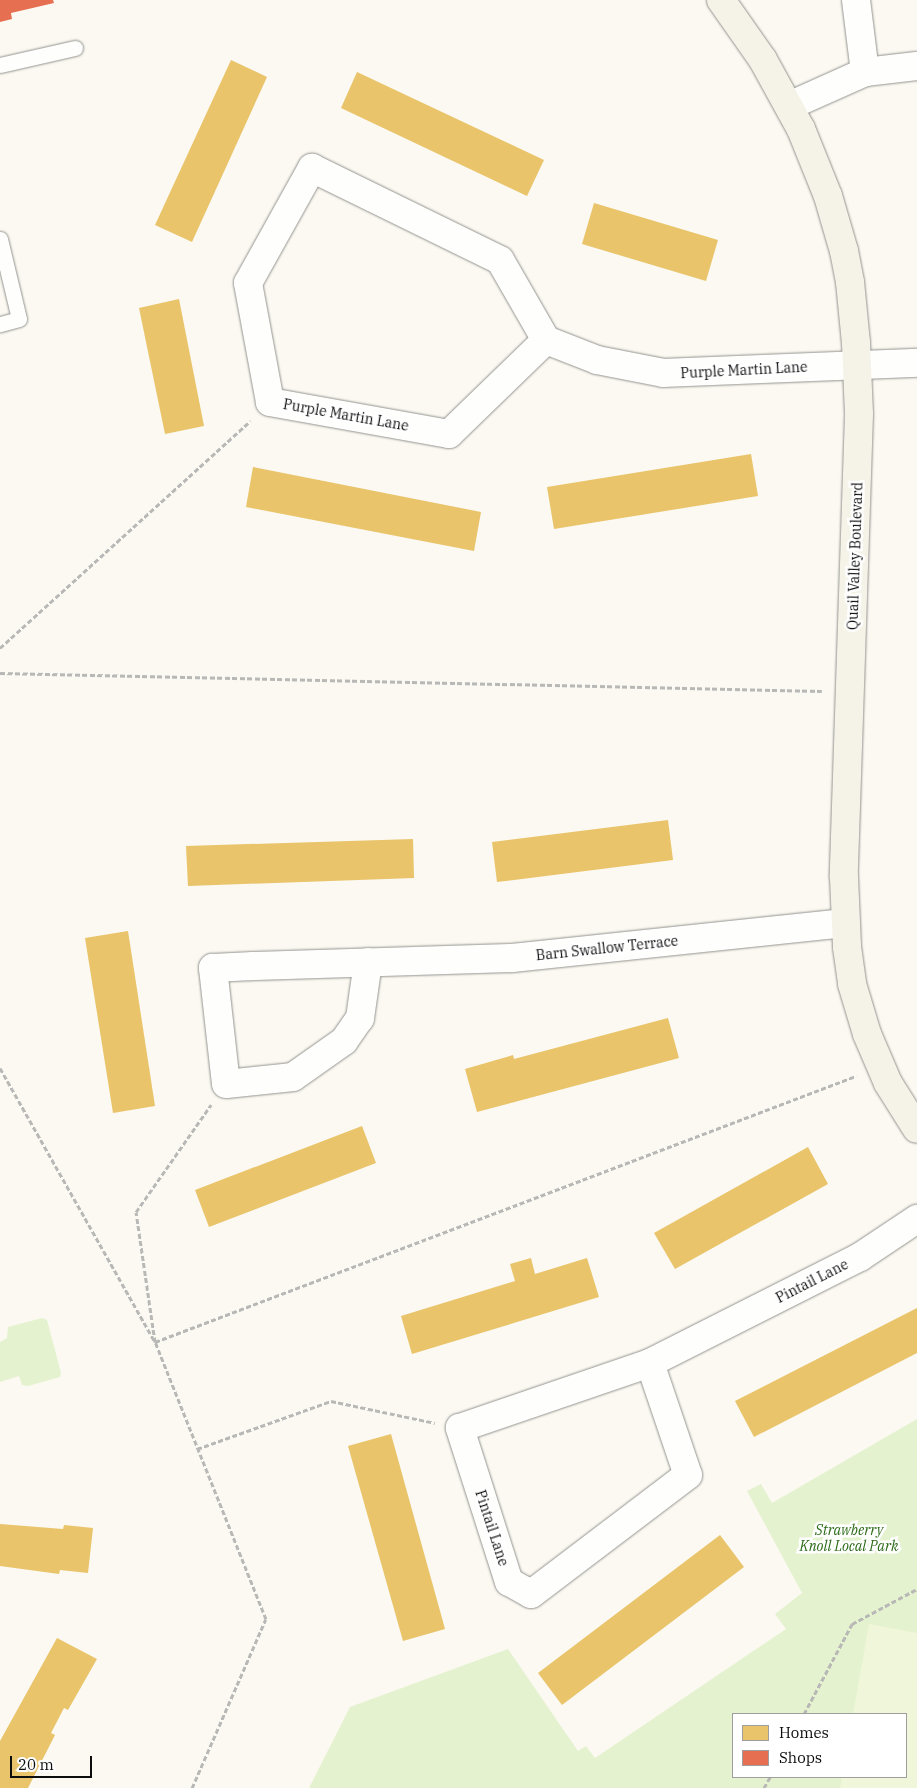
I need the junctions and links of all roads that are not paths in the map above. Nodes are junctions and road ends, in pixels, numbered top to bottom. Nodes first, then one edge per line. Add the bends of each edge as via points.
1 (721, 0) edge
2 (856, 0) edge
3 (76, 48) dead end
4 (0, 65) edge
5 (917, 66) edge
6 (865, 72) junction
7 (789, 106) junction
8 (0, 239) edge
9 (0, 324) edge
10 (546, 340) junction
11 (917, 363) edge
12 (858, 364) junction
13 (845, 923) junction
14 (368, 962) junction
15 (917, 1129) edge
16 (917, 1219) edge
17 (650, 1363) junction

1 - 7 street, Quail Valley Boulevard via 750,40
2 - 6 street
3 - 4 lane
5 - 6 street
6 - 7 street
7 - 12 street, Quail Valley Boulevard via 814,158 839,231 850,282
8 - 9 lane via 19,319
10 - 10 street, Purple Martin Lane via 449,434 270,402 248,283 312,168 500,260
10 - 12 street, Purple Martin Lane via 597,360 664,373
11 - 12 street, Purple Martin Lane
12 - 13 street, Quail Valley Boulevard
13 - 14 street, Barn Swallow Terrace via 512,958
13 - 15 street, Quail Valley Boulevard via 856,1000 881,1066
14 - 14 street, Barn Swallow Terrace via 213,968 226,1084 293,1078 344,1041 360,1018
16 - 17 street, Pintail Lane via 860,1257
17 - 17 street, Pintail Lane via 460,1428 509,1582 531,1594 688,1475

